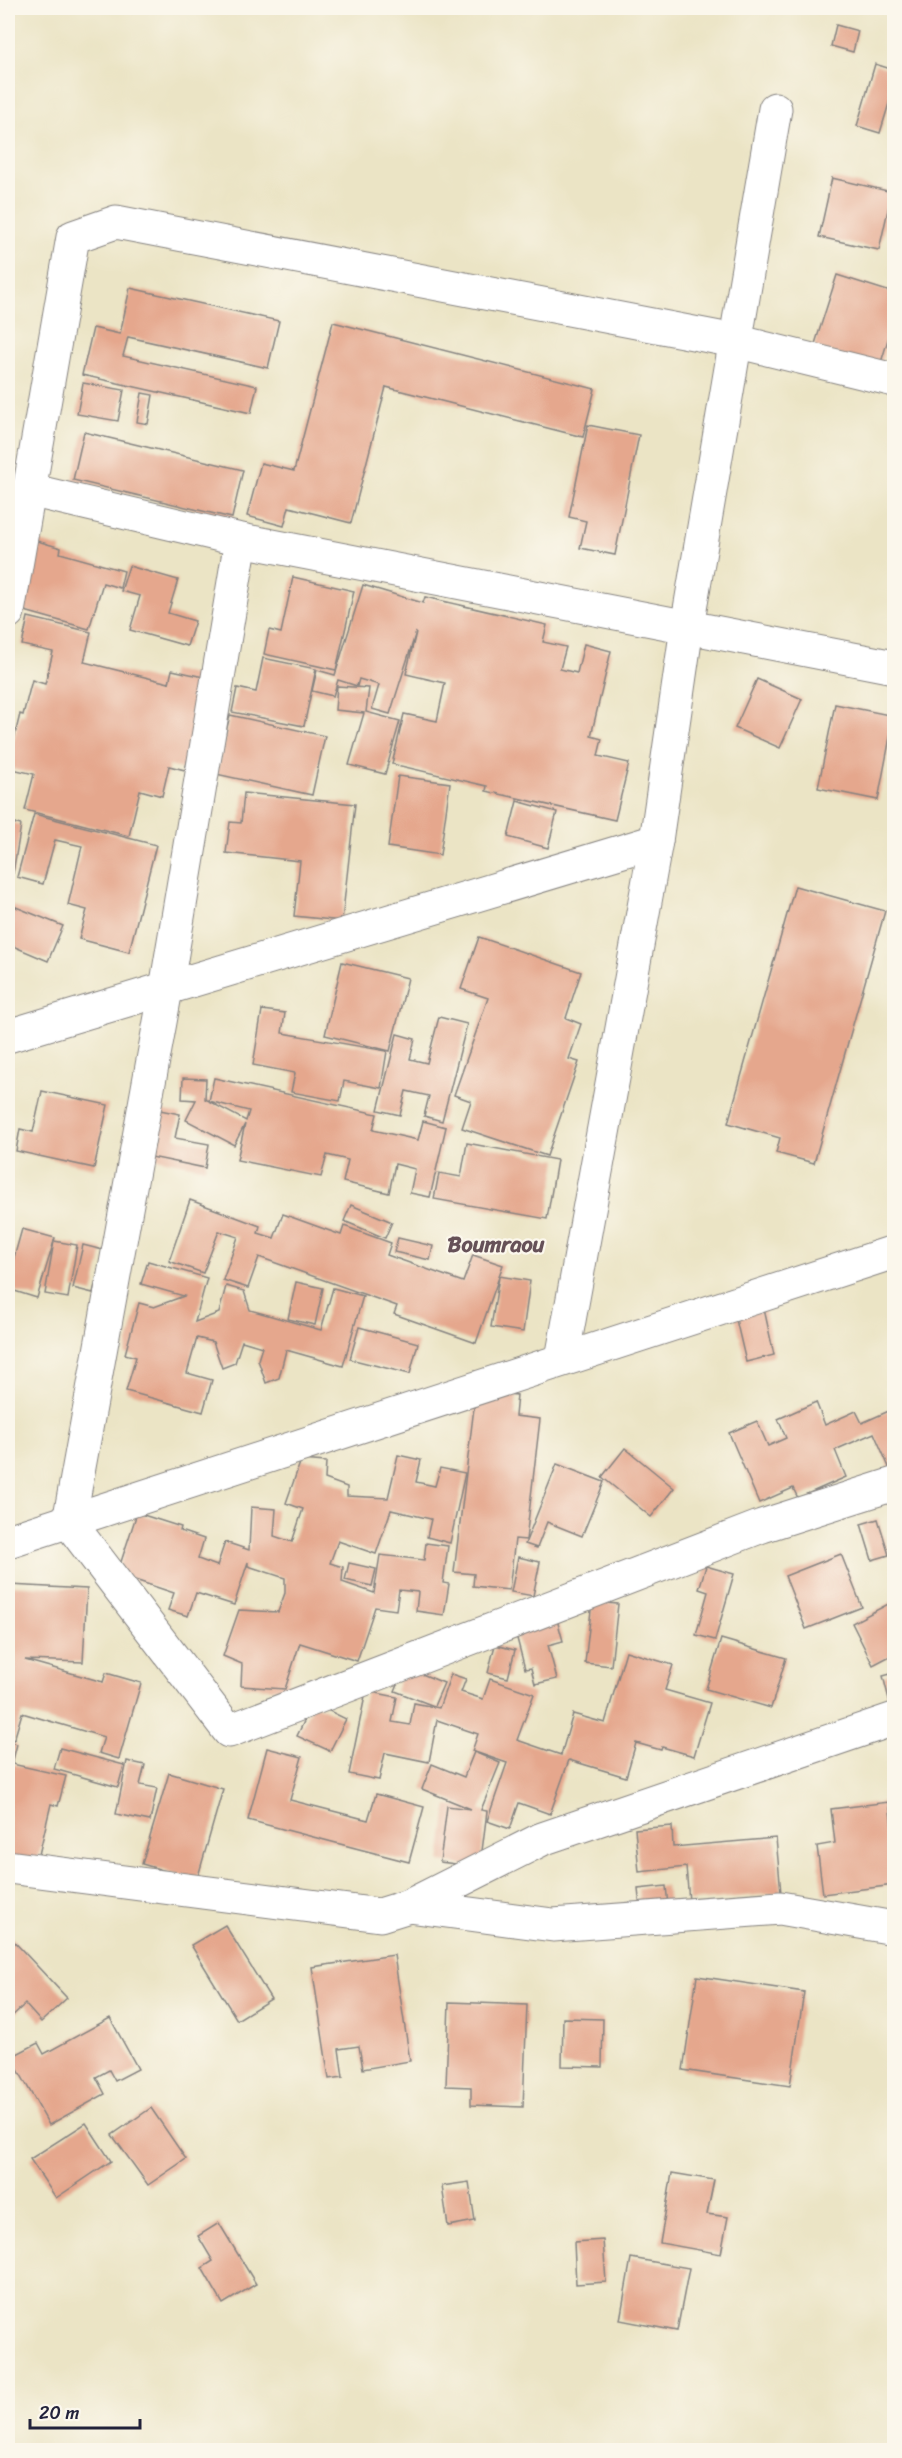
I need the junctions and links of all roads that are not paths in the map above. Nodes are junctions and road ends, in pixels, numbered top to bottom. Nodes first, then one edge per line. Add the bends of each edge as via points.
1 (775, 109) dead end
2 (735, 341) junction
3 (894, 380) edge
4 (29, 490) junction
5 (241, 540) junction
6 (8, 612) edge
7 (687, 627) junction
8 (894, 667) edge
9 (656, 841) junction
10 (166, 990) junction
11 (8, 1036) edge
12 (894, 1252) edge
13 (562, 1359) junction
14 (894, 1484) edge
15 (69, 1522) junction
16 (8, 1540) edge
17 (894, 1719) edge
18 (8, 1867) edge
19 (409, 1906) junction
20 (894, 1928) edge

1 - 2 street
2 - 3 street
2 - 4 street via 116,222 73,237
2 - 7 street
4 - 5 street
4 - 6 street
5 - 7 street
5 - 10 street
7 - 8 street
7 - 9 street
9 - 10 street
9 - 13 street
10 - 11 street
10 - 15 street
12 - 13 street
13 - 15 street
14 - 15 street via 762,1527 230,1731
15 - 16 street
17 - 19 street via 542,1839
18 - 19 street via 380,1916
19 - 20 street via 553,1925 780,1908

